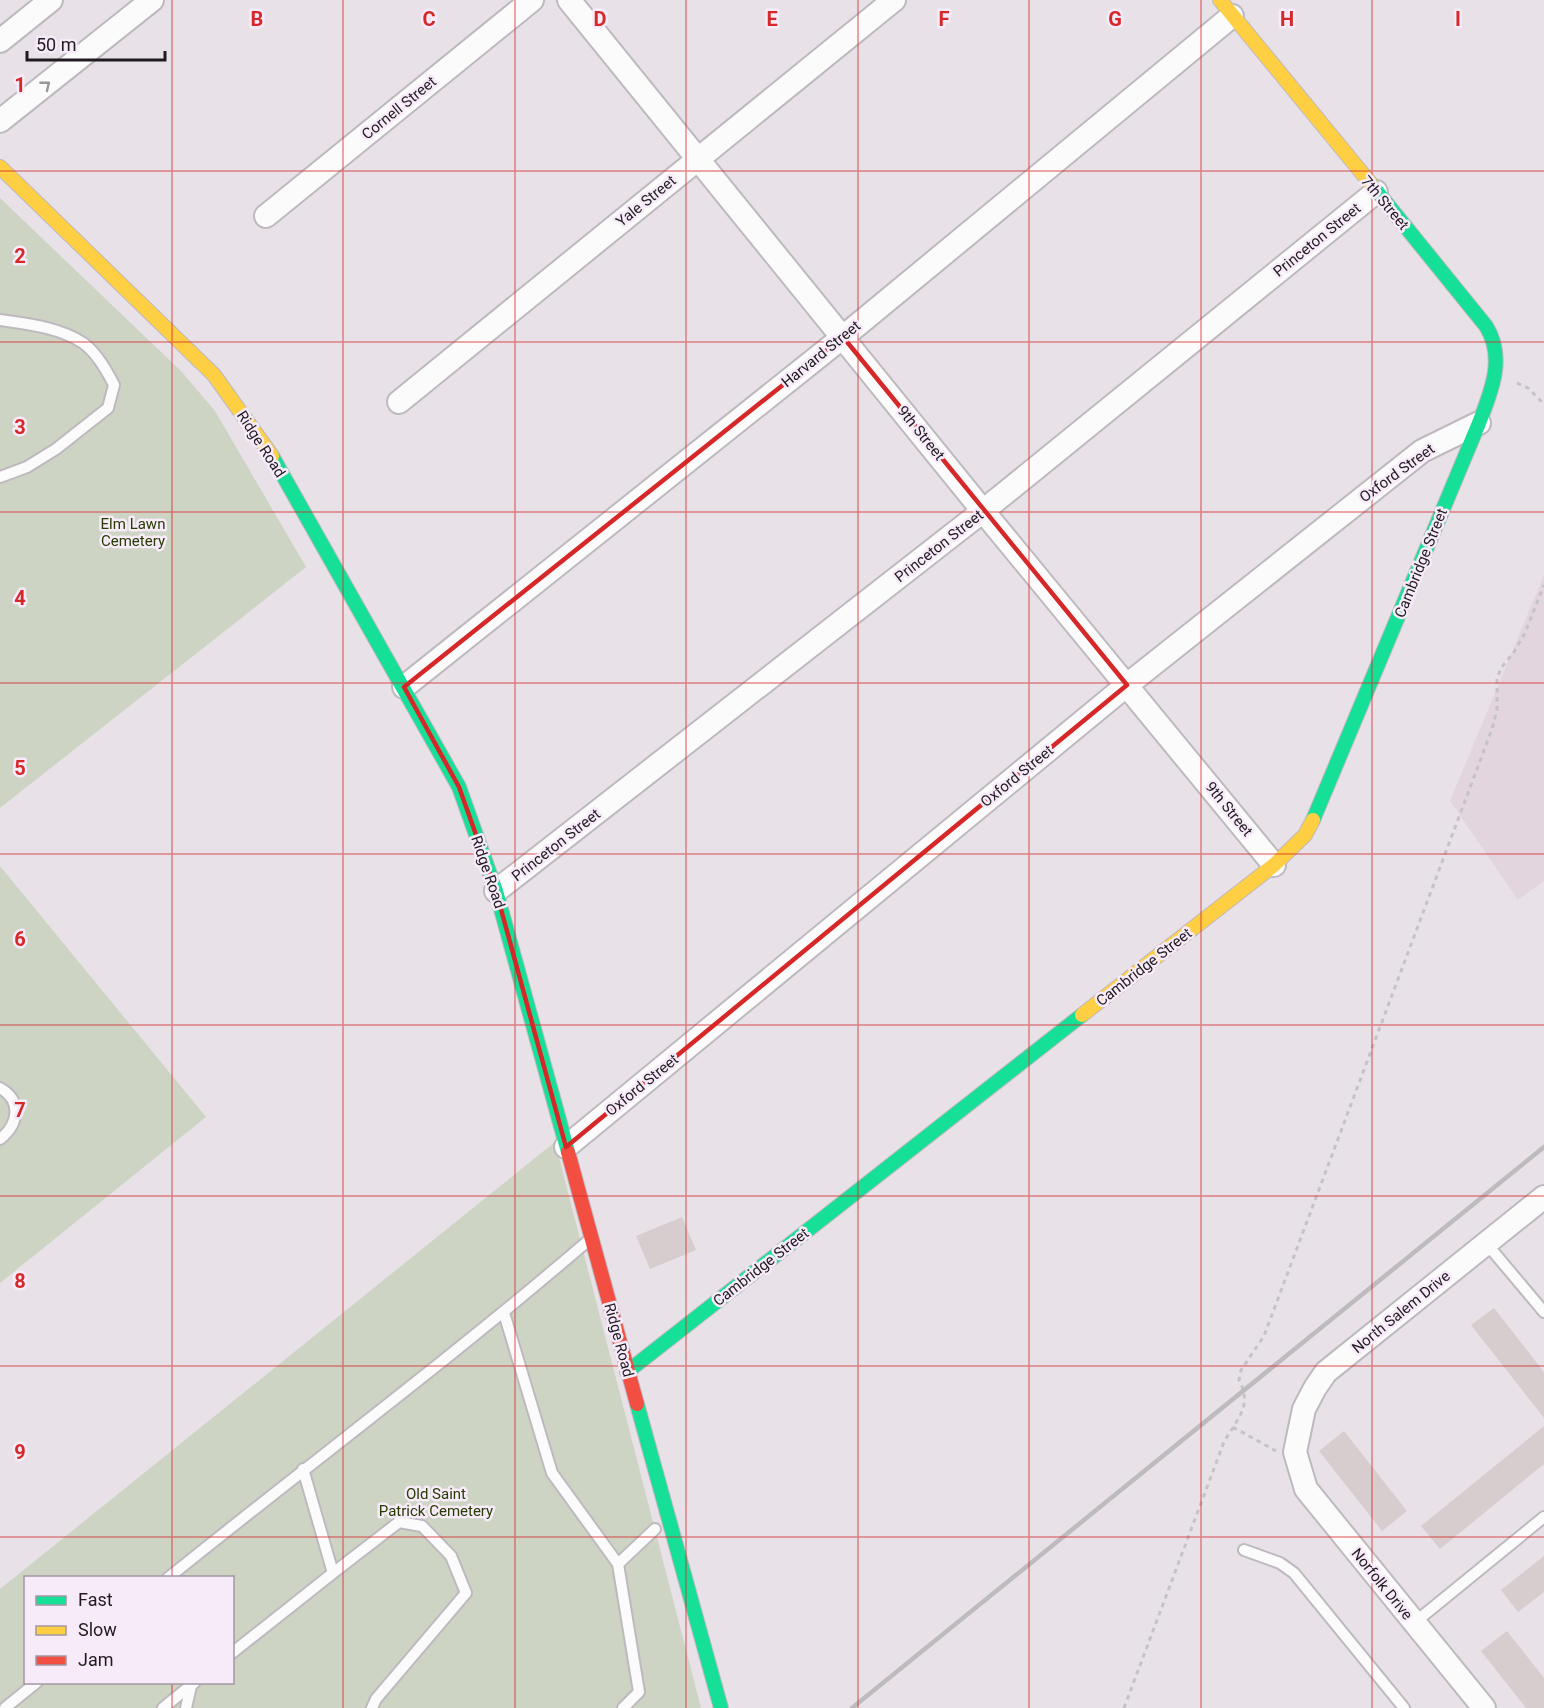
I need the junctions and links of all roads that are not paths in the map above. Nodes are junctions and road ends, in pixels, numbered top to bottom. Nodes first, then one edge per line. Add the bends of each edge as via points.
1 (51, 0) edge
2 (152, 0) edge
3 (532, 0) edge
4 (569, 0) edge
5 (894, 0) edge
6 (1226, 8) edge
7 (0, 41) edge
8 (0, 121) edge
9 (697, 160) junction
10 (0, 167) edge
11 (1376, 192) junction
12 (266, 216) dead end
13 (0, 320) edge
14 (843, 337) junction
15 (399, 402) dead end
16 (1479, 423) junction
17 (0, 477) edge
18 (983, 511) junction
19 (1127, 685) junction
20 (404, 687) junction
21 (1274, 865) junction
22 (496, 891) junction
23 (0, 1088) edge
24 (0, 1139) edge
25 (566, 1147) junction
26 (1544, 1197) edge
27 (591, 1238) junction
28 (1486, 1242) junction
29 (504, 1312) junction
30 (1544, 1312) edge
31 (627, 1372) junction
32 (1286, 1452) joint
33 (303, 1469) junction
34 (1544, 1517) edge
35 (655, 1529) dead end
36 (1244, 1550) dead end
37 (618, 1564) junction
38 (333, 1573) junction
39 (170, 1576) edge
40 (1414, 1623) junction
41 (234, 1651) edge
42 (36, 1684) edge
43 (193, 1684) edge
44 (5, 1708) edge
45 (163, 1708) edge
46 (186, 1708) edge
47 (372, 1708) edge
48 (622, 1708) edge
49 (721, 1708) edge
50 (1404, 1708) edge
51 (1484, 1708) edge

1 - 7 street
8 -> 2 street
3 - 12 street, Cornell Street
4 - 9 street, 9th Street
5 - 9 street, Yale Street
6 - 11 street, 7th Street
6 - 14 street, Harvard Street
9 - 14 street, 9th Street
9 - 15 street, Yale Street
10 - 20 street, Ridge Road via 229,394 264,443
11 - 16 street, 7th Street via 1493,337 1497,372
11 - 18 street, Princeton Street
13 - 17 lane via 57,332 84,344 114,385 108,408 56,449
14 - 18 street, 9th Street
14 - 20 street, Harvard Street
16 - 19 street, Oxford Street via 1422,451
16 - 21 street, Cambridge Street via 1322,801 1305,835
18 - 19 street, 9th Street
18 - 22 street, Princeton Street
19 - 21 street, 9th Street
19 - 25 street, Oxford Street
20 - 22 street, Ridge Road via 459,787
21 - 31 street, Cambridge Street
22 - 25 street, Ridge Road
23 - 24 lane via 11,1096 16,1111 14,1124
25 - 27 street, Ridge Road
26 - 28 street, North Salem Drive
27 - 29 lane
27 - 31 street, Ridge Road
28 - 30 lane
28 - 32 street, North Salem Drive via 1326,1372 1304,1409
29 - 33 lane
29 - 37 lane via 552,1473
31 - 49 street, Ridge Road
32 - 40 street, Norfolk Drive via 1306,1489
33 - 38 lane
33 - 39 lane
34 - 40 lane
35 - 37 lane
36 - 50 lane via 1280,1563 1294,1573
37 - 48 lane via 639,1692
38 - 41 lane
38 - 47 lane via 399,1522 422,1526 451,1556 466,1593
40 - 51 street, Norfolk Drive
42 - 44 lane
43 - 45 lane
43 - 46 lane

